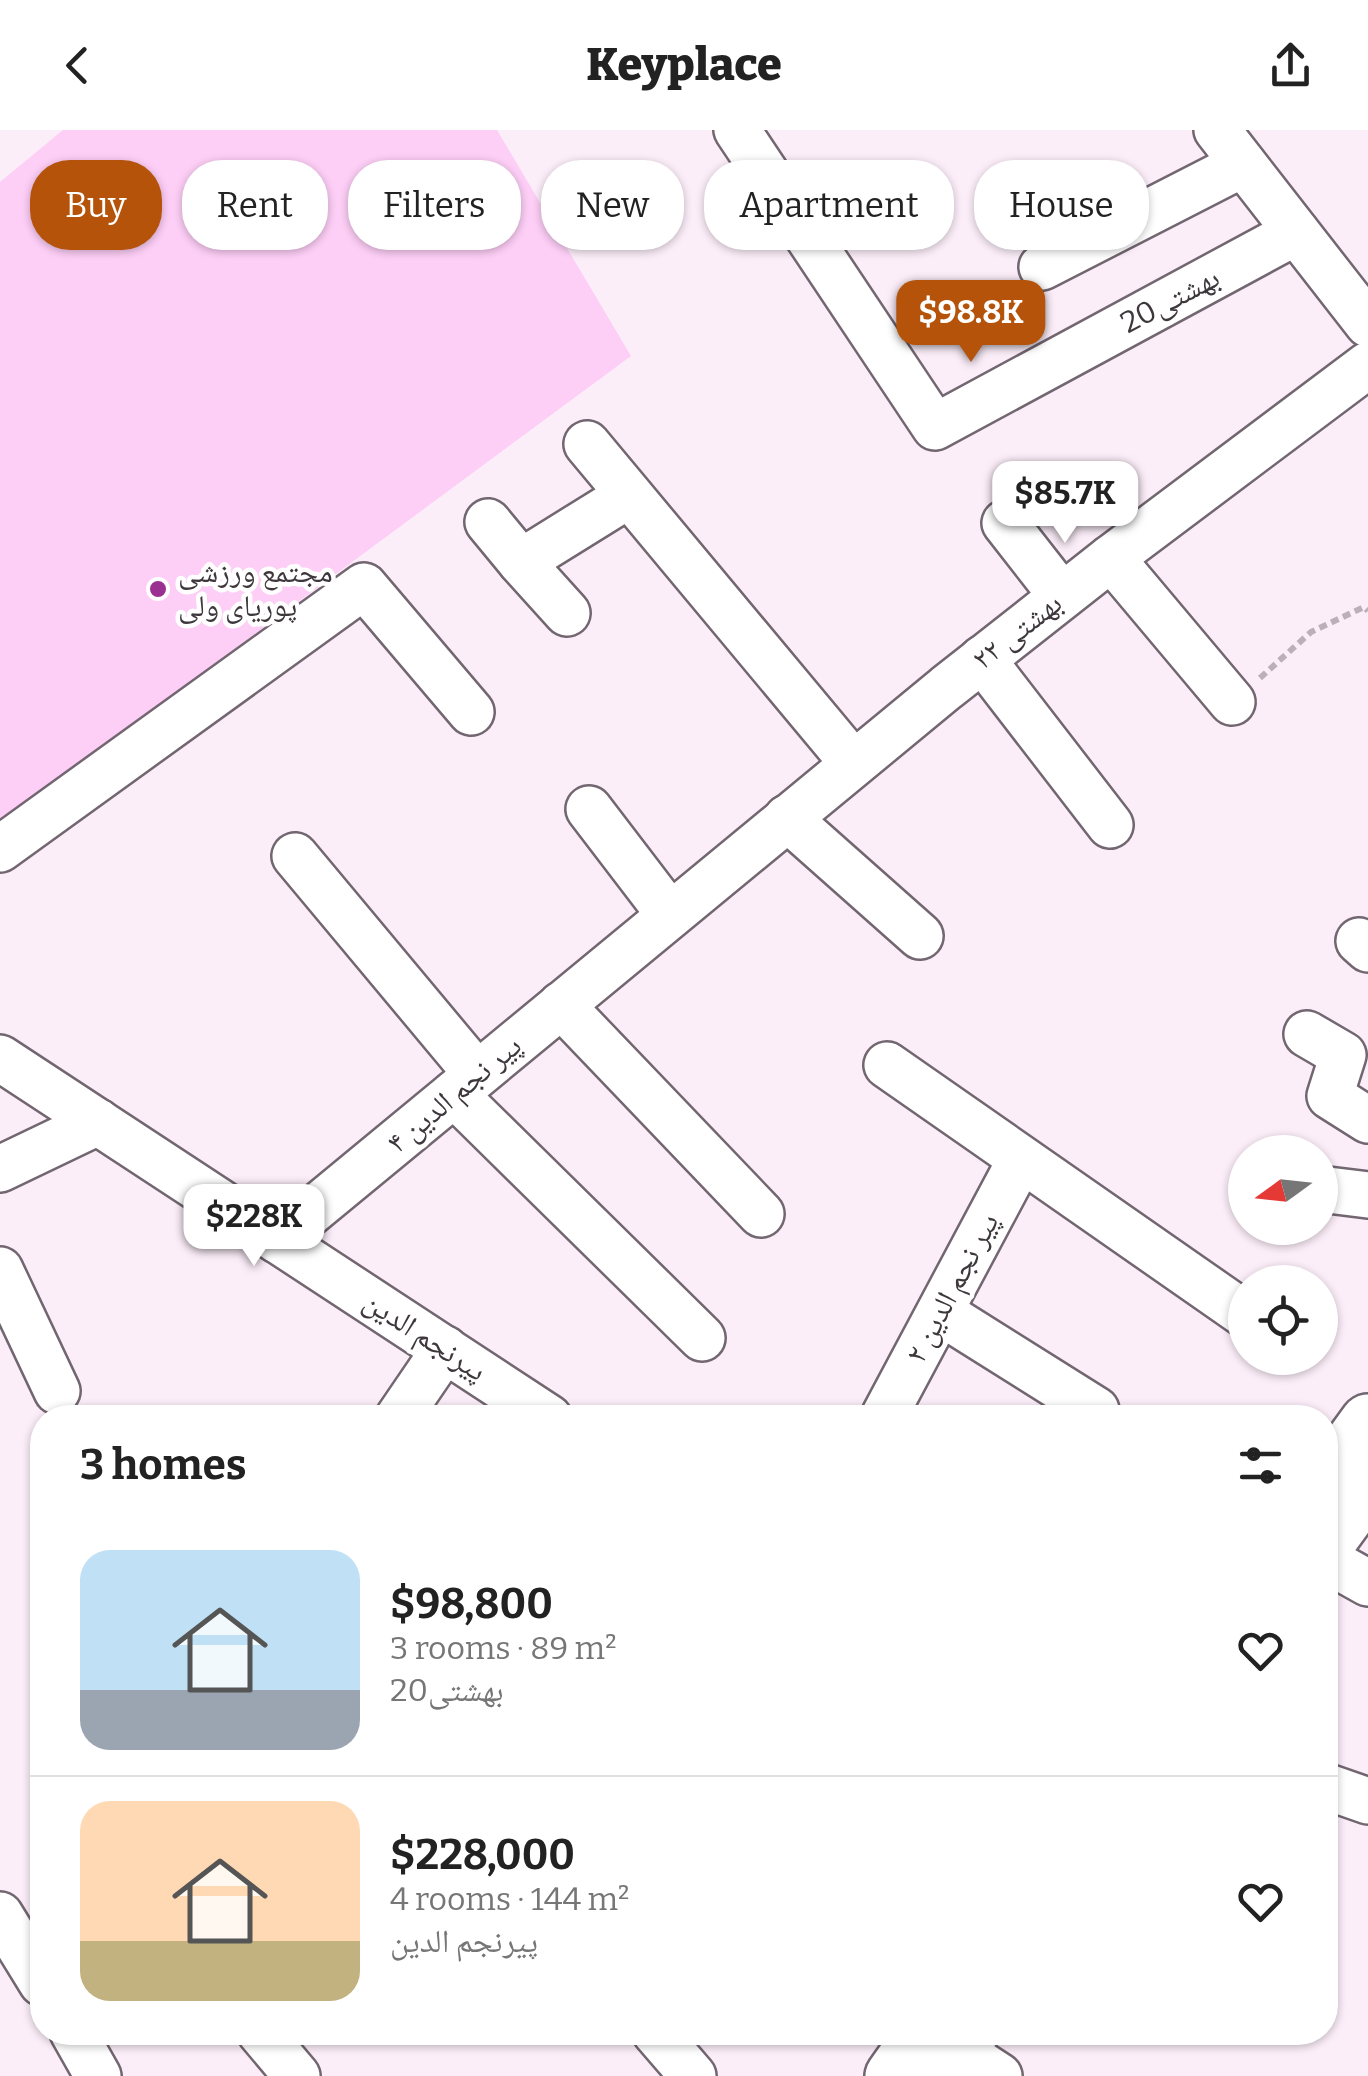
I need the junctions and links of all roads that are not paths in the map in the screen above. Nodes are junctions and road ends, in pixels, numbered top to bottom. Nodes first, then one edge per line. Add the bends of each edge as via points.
1 (736, 130) edge
2 (1230, 147) edge
3 (1296, 232) junction
4 (1042, 267) dead end
5 (1368, 324) edge
6 (1368, 366) edge
7 (587, 444) dead end
8 (629, 495) junction
9 (488, 522) dead end
10 (1005, 523) dead end
11 (1111, 558) junction
12 (521, 562) junction
13 (1062, 596) junction
14 (566, 613) dead end
15 (982, 659) junction
16 (1232, 702) road end
17 (471, 712) dead end
18 (853, 764) junction
19 (801, 806) junction
20 (589, 809) dead end
21 (1110, 825) dead end
22 (0, 849) edge
23 (295, 856) dead end
24 (670, 915) junction
25 (920, 936) dead end
26 (562, 1005) junction
27 (1308, 1034) dead end
28 (0, 1058) edge
29 (886, 1065) dead end
30 (466, 1084) junction
31 (1368, 1120) edge
32 (98, 1122) junction
33 (1022, 1159) junction
34 (0, 1169) edge
35 (1338, 1191) edge
36 (1368, 1194) edge
37 (761, 1214) dead end
38 (278, 1240) junction
39 (0, 1270) edge
40 (1228, 1303) edge
41 (940, 1312) junction
42 (702, 1338) dead end
43 (445, 1349) junction
44 (58, 1391) dead end
45 (407, 1405) edge
46 (529, 1405) edge
47 (890, 1405) edge
48 (1088, 1405) edge
49 (1368, 1422) edge
50 (1338, 1476) edge
51 (1338, 1566) edge
52 (1368, 1584) edge
53 (0, 1915) edge
54 (30, 1964) edge
55 (80, 2045) edge
56 (271, 2045) edge
57 (667, 2045) edge
58 (958, 2053) edge
59 (98, 2076) edge
60 (297, 2076) edge
61 (694, 2076) edge
62 (893, 2076) edge

1 - 3 street, بهشتی20 via 936,427
2 - 3 street
2 - 4 street
3 - 5 street
6 - 11 street, بهشتی ۲۲
7 - 8 street
8 - 12 street
8 - 18 street
9 - 12 street
10 - 13 street
11 - 13 street, بهشتی ۲۲
11 - 16 street
12 - 14 street
13 - 15 street, بهشتی ۲۲
15 - 18 street, بهشتی ۲۲
15 - 21 street
17 - 22 street via 364,586
18 - 19 street, بهشتی ۲۲
19 - 24 street, پیر نجم الدین ۴
19 - 25 street
20 - 24 street
23 - 30 street
24 - 26 street, پیر نجم الدین ۴
26 - 30 street, پیر نجم الدین ۴
26 - 37 street
27 - 31 street via 1343,1054 1330,1096
28 - 32 street, پیرنجم الدین
29 - 33 street
30 - 38 street, پیر نجم الدین ۴
30 - 42 street
32 - 34 street
32 - 38 street, پیرنجم الدین
33 - 40 street
33 - 41 street, پیر نجم الدین ۲
35 - 36 street
38 - 43 street, پیرنجم الدین
39 - 44 street
41 - 47 street, پیر نجم الدین ۲
41 - 48 street
43 - 45 street
43 - 46 street, پیرنجم الدین
49 - 50 main road
51 - 52 street
53 - 54 street
55 - 59 street
56 - 60 street
57 - 61 street
58 - 62 main road

